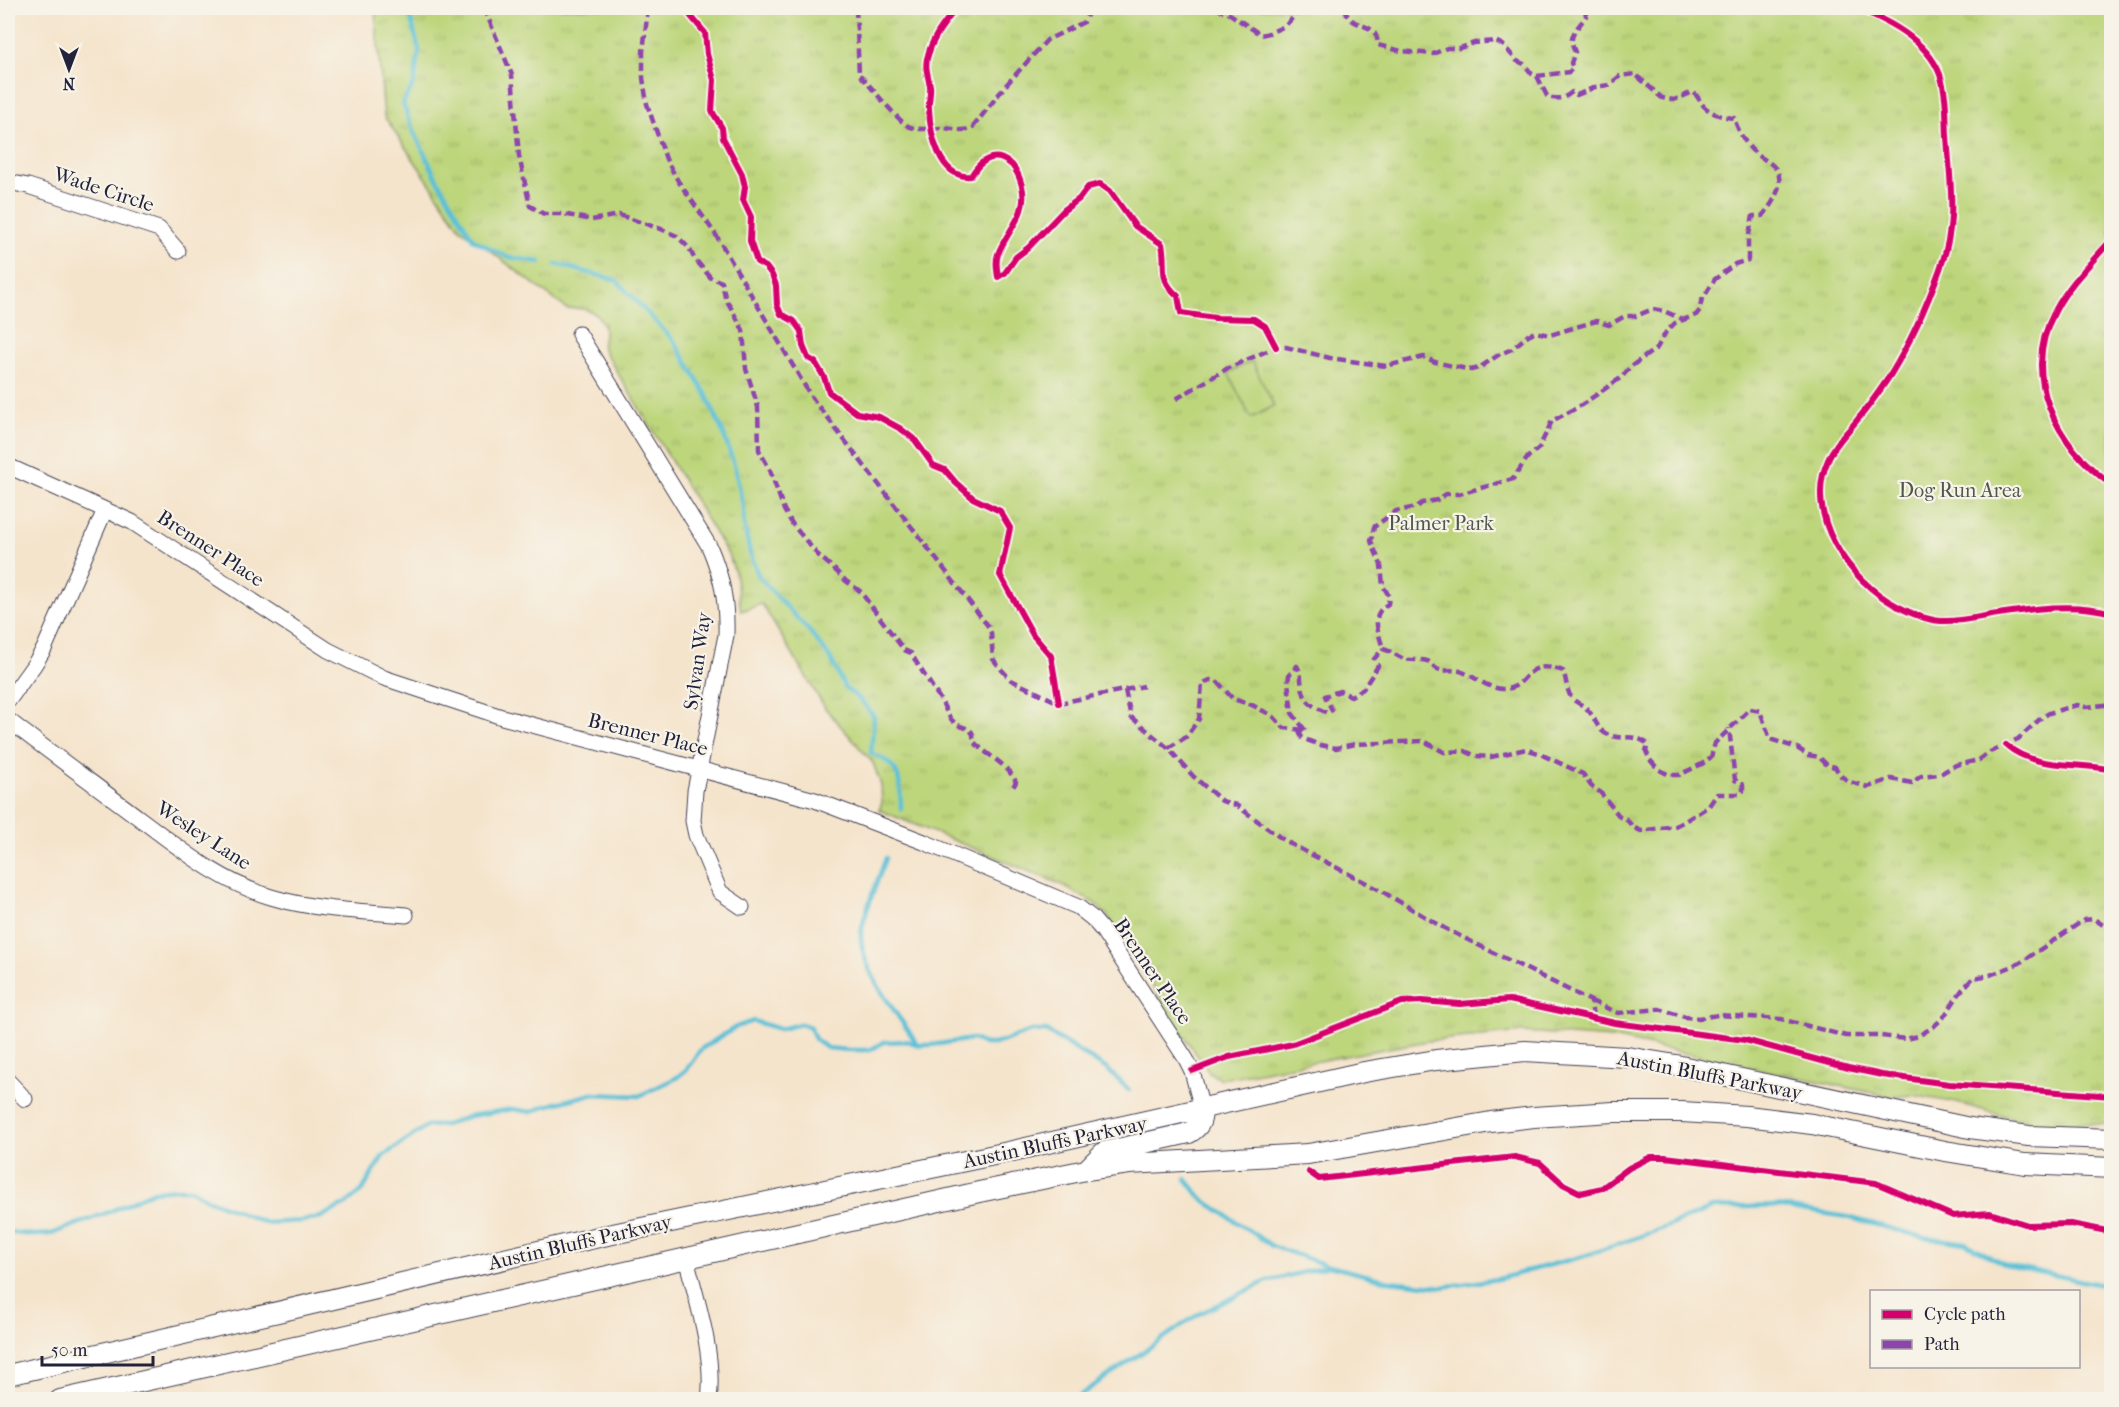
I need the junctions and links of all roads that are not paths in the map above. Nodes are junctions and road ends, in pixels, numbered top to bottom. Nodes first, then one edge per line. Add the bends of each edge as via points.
1 (8, 182) edge
2 (178, 251) dead end
3 (579, 334) dead end
4 (8, 466) edge
5 (105, 510) junction
6 (8, 701) edge
7 (8, 720) edge
8 (700, 768) junction
9 (742, 906) dead end
10 (406, 915) dead end
11 (8, 1081) edge
12 (25, 1099) dead end
13 (1202, 1110) junction
14 (2112, 1139) edge
15 (2112, 1168) edge
16 (1086, 1170) junction
17 (686, 1258) junction
18 (8, 1375) edge
19 (60, 1400) edge
20 (709, 1400) edge

1 - 2 street, Wade Circle via 159,229
3 - 8 street, Sylvan Way via 709,546 722,580 726,635
4 - 5 street, Brenner Place
5 - 6 street via 44,649
5 - 8 street, Brenner Place via 140,527 328,650 384,678 502,717
7 - 10 street, Wesley Lane via 231,882 291,902
8 - 9 street, Sylvan Way via 692,807 696,835 720,892
8 - 13 street, Brenner Place via 815,800 1078,907 1103,931 1186,1059
11 - 12 street
13 - 14 main road, Austin Bluffs Parkway via 1364,1072 1525,1051 1627,1057 1676,1065 1970,1128 2029,1136
13 - 16 main road via 1198,1127 1189,1133 1104,1152
13 - 18 main road, Austin Bluffs Parkway via 603,1236
15 - 16 main road, Austin Bluffs Parkway via 2025,1164 1812,1124 1748,1116 1613,1112 1491,1122 1308,1154
16 - 17 main road, Austin Bluffs Parkway
17 - 19 main road, Austin Bluffs Parkway
17 - 20 street via 704,1333

